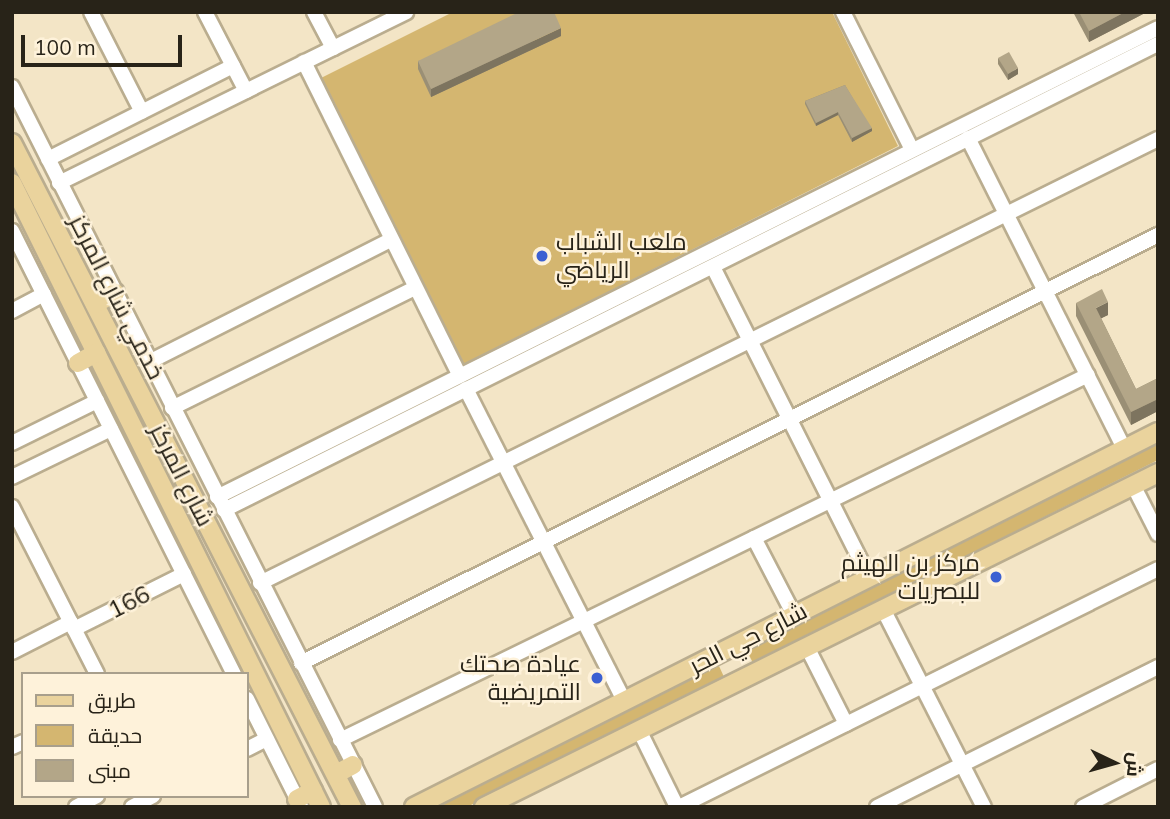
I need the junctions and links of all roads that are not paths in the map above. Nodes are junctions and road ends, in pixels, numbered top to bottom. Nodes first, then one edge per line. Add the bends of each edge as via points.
1 (91, 12) edge
2 (205, 12) edge
3 (314, 12) edge
4 (406, 12) edge
5 (843, 12) edge
6 (1158, 29) edge
7 (1158, 44) edge
8 (333, 48) junction
9 (304, 62) junction
10 (233, 66) junction
11 (12, 87) edge
12 (246, 91) junction
13 (142, 112) junction
14 (968, 138) junction
15 (1158, 139) edge
16 (12, 143) edge
17 (912, 150) junction
18 (48, 159) junction
19 (12, 183) edge
20 (59, 183) junction
21 (830, 200) junction
22 (1006, 214) junction
23 (12, 232) edge
24 (1158, 235) edge
25 (391, 240) junction
26 (713, 267) junction
27 (415, 288) junction
28 (1045, 290) junction
29 (115, 293) junction
30 (44, 294) junction
31 (95, 304) junction
32 (12, 311) edge
33 (750, 341) junction
34 (96, 354) junction
35 (149, 362) junction
36 (78, 363) junction
37 (459, 374) junction
38 (1088, 375) junction
39 (466, 389) junction
40 (97, 401) junction
41 (172, 408) junction
42 (789, 418) junction
43 (111, 429) junction
44 (1158, 432) edge
45 (12, 443) edge
46 (1124, 448) junction
47 (503, 463) junction
48 (1158, 472) edge
49 (12, 477) edge
50 (1133, 485) junction
51 (831, 501) junction
52 (220, 503) junction
53 (12, 507) edge
54 (1158, 534) edge
55 (754, 538) junction
56 (543, 542) junction
57 (1158, 569) edge
58 (184, 574) junction
59 (869, 577) junction
60 (260, 583) junction
61 (884, 611) junction
62 (794, 615) junction
63 (584, 622) junction
64 (72, 626) junction
65 (742, 641) junction
66 (808, 649) junction
67 (12, 652) edge
68 (712, 656) junction
69 (301, 663) junction
70 (1158, 667) edge
71 (96, 672) edge
72 (233, 672) edge
73 (247, 672) edge
74 (756, 672) junction
75 (248, 674) edge
76 (726, 686) junction
77 (922, 686) junction
78 (624, 701) junction
79 (251, 719) edge
80 (846, 724) junction
81 (639, 730) junction
82 (267, 739) junction
83 (340, 740) junction
84 (248, 749) edge
85 (962, 764) junction
86 (353, 765) junction
87 (1158, 769) edge
88 (336, 774) junction
89 (93, 798) edge
90 (149, 798) edge
91 (308, 801) edge
92 (76, 807) edge
93 (132, 807) edge
94 (352, 807) edge
95 (375, 807) edge
96 (414, 807) edge
97 (484, 807) edge
98 (678, 807) edge
99 (877, 807) edge
100 (984, 807) edge
101 (1083, 807) edge

1 - 13 street
2 - 10 street
3 - 8 street
4 - 8 street
5 - 17 street
6 - 17 street
7 - 14 street
8 - 9 street
9 - 12 street
9 - 25 street
10 - 12 street
10 - 13 street
11 - 18 street, خدمي شارع المركز
12 - 20 street
13 - 18 street
14 - 21 street
14 - 22 street
15 - 22 street
16 - 31 main road, شارع المركز
17 - 21 street
18 - 20 street, خدمي شارع المركز
19 - 34 main road, شارع المركز
20 - 29 street, خدمي شارع المركز
21 - 26 street
21 - 37 street
22 - 28 street
22 - 33 street
23 - 30 street
24 - 28 street
25 - 27 street
25 - 35 street
26 - 33 street
26 - 39 street
27 - 37 street
27 - 41 street
28 - 38 street
28 - 42 street
29 - 31 main road
29 - 35 street, خدمي شارع المركز
30 - 32 street
30 - 36 street
31 - 88 main road, شارع المركز
33 - 42 street
33 - 47 street
34 - 36 main road
34 - 73 main road, شارع المركز
35 - 41 street, خدمي شارع المركز
36 - 40 street
37 - 52 street
38 - 46 street
38 - 51 street
39 - 47 street
39 - 52 street
40 - 43 street
40 - 45 street
41 - 52 street, خدمي شارع المركز
42 - 51 street
42 - 56 street
43 - 49 street
43 - 58 street
44 - 46 main road, شارع حي الحر
46 - 59 main road, شارع حي الحر
47 - 56 street
47 - 60 street
48 - 50 main road, شارع حي الحر
50 - 54 street
50 - 61 main road, شارع حي الحر
51 - 55 street
51 - 59 street
52 - 60 street, خدمي شارع المركز
53 - 64 street
55 - 62 street
55 - 63 street
56 - 63 street
56 - 69 street
57 - 77 street
58 - 64 street, 166
58 - 72 street
59 - 62 main road, شارع حي الحر
60 - 69 street, خدمي شارع المركز
61 - 66 main road, شارع حي الحر
61 - 77 street
62 - 65 main road, شارع حي الحر
63 - 78 street
63 - 83 street
64 - 67 street, 166
64 - 71 street
65 - 68 main road, شارع حي الحر
65 - 74 main road via 743,662
66 - 74 main road, شارع حي الحر
66 - 80 street
68 - 76 main road via 726,668
68 - 78 main road, شارع حي الحر
69 - 83 street, خدمي شارع المركز
70 - 85 street
74 - 76 main road, شارع حي الحر
75 - 91 main road, شارع المركز
76 - 81 main road, شارع حي الحر
77 - 80 street
77 - 85 street
78 - 96 main road, شارع حي الحر
79 - 82 street
80 - 98 street
81 - 97 main road, شارع حي الحر
81 - 98 street
82 - 84 street
82 - 91 street
83 - 86 street, خدمي شارع المركز
85 - 99 street
85 - 100 street
86 - 88 main road
86 - 95 street, خدمي شارع المركز
87 - 101 street
88 - 94 main road, شارع المركز
89 - 92 street
90 - 93 street

